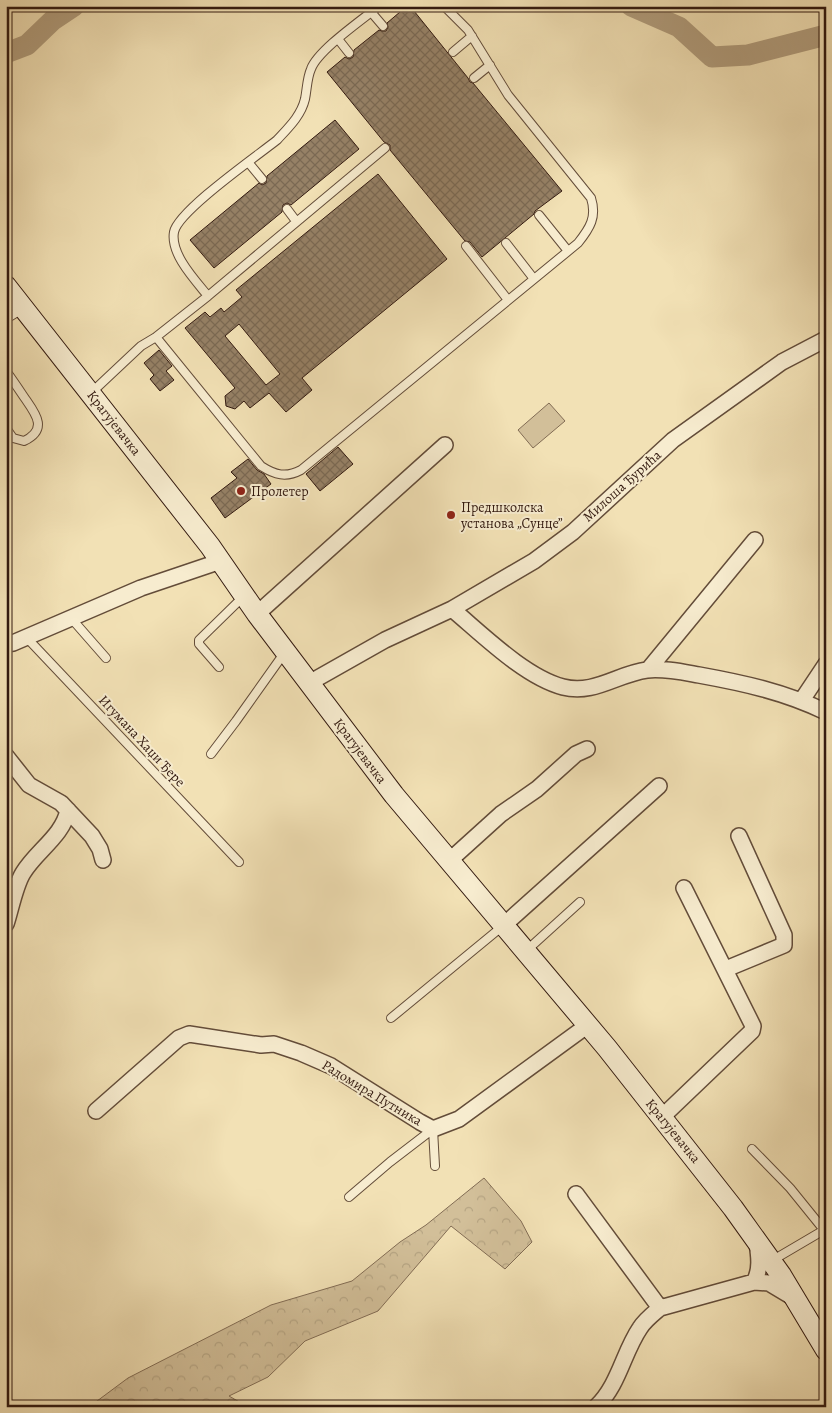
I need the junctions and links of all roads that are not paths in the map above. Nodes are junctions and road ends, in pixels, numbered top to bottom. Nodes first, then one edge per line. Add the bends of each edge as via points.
1 (378, 6) edge
2 (444, 6) edge
3 (372, 12) junction
4 (383, 26) dead end
5 (472, 36) junction
6 (338, 40) junction
7 (453, 52) dead end
8 (349, 53) dead end
9 (490, 65) junction
10 (474, 78) dead end
11 (385, 148) dead end
12 (248, 162) junction
13 (262, 180) dead end
14 (287, 209) dead end
15 (539, 215) dead end
16 (296, 221) junction
17 (506, 243) dead end
18 (466, 246) dead end
19 (568, 251) junction
20 (534, 279) junction
21 (6, 286) edge
22 (208, 296) junction
23 (508, 300) junction
24 (24, 308) junction
25 (6, 319) edge
26 (156, 337) junction
27 (826, 339) edge
28 (6, 371) edge
29 (9, 382) edge
30 (91, 393) junction
31 (6, 428) edge
32 (445, 445) dead end
33 (756, 540) dead end
34 (221, 561) junction
35 (245, 596) junction
36 (452, 609) junction
37 (257, 614) junction
38 (71, 618) junction
39 (26, 637) junction
40 (6, 644) edge
41 (286, 651) junction
42 (106, 658) dead end
43 (826, 664) edge
44 (219, 667) dead end
45 (648, 670) junction
46 (309, 684) junction
47 (802, 700) junction
48 (826, 712) edge
49 (587, 749) dead end
50 (211, 754) dead end
51 (6, 756) edge
52 (659, 786) dead end
53 (68, 810) junction
54 (739, 836) dead end
55 (103, 860) dead end
56 (449, 861) junction
57 (239, 862) dead end
58 (684, 888) dead end
59 (580, 902) dead end
60 (6, 924) edge
61 (504, 925) junction
62 (526, 951) junction
63 (726, 969) junction
64 (391, 1018) dead end
65 (588, 1025) junction
66 (96, 1111) dead end
67 (662, 1117) junction
68 (434, 1129) junction
69 (752, 1149) dead end
70 (435, 1166) dead end
71 (576, 1194) dead end
72 (349, 1197) dead end
73 (756, 1240) junction
74 (771, 1261) junction
75 (754, 1282) junction
76 (797, 1300) junction
77 (660, 1308) junction
78 (826, 1350) edge
79 (596, 1407) edge

1 - 3 lane
2 - 5 lane
3 - 4 lane
3 - 6 lane
5 - 7 lane
5 - 9 lane
6 - 8 lane
6 - 12 lane via 311,69 299,115 277,140
9 - 10 lane
9 - 19 lane via 508,95 591,198 594,207 592,223
11 - 16 lane
12 - 13 lane
12 - 22 lane via 191,208 174,232 185,268
14 - 16 lane
15 - 19 lane
16 - 22 lane
17 - 20 lane
18 - 23 lane
19 - 20 lane
20 - 23 lane
21 - 24 main road, Крагујевачка
22 - 26 lane
23 - 26 lane via 301,470 285,476 261,466
24 - 25 lane
24 - 30 main road, Крагујевачка
26 - 30 lane via 141,346
27 - 36 street, Милоша Ђурића via 782,362 673,440 573,532 534,561
28 - 29 lane
29 - 31 lane via 35,413 38,429 24,441 13,438
30 - 34 main road, Крагујевачка
32 - 37 street
33 - 45 street
34 - 35 main road, Крагујевачка
34 - 38 street via 141,588
35 - 37 main road, Крагујевачка
35 - 44 lane via 199,640
36 - 45 street via 530,673 563,687 593,688
36 - 46 street, Милоша Ђурића via 385,640
37 - 41 main road, Крагујевачка
38 - 39 street
38 - 42 lane
39 - 40 street
39 - 57 lane, Игумана Хаџи Ђере
41 - 46 main road, Крагујевачка
41 - 50 lane
43 - 47 street
45 - 47 street via 672,670 744,683
46 - 56 main road, Крагујевачка
47 - 48 street
49 - 56 street via 576,754 537,789 501,814
51 - 53 street via 28,785
52 - 61 street
53 - 55 street via 92,836
53 - 60 street via 63,826 22,874
54 - 63 street via 784,935 784,945
56 - 61 main road, Крагујевачка
58 - 63 street
59 - 62 lane
61 - 62 main road, Крагујевачка
61 - 64 lane
62 - 65 main road, Крагујевачка
63 - 67 street via 754,1026 752,1032
65 - 67 main road, Крагујевачка
65 - 68 street, Радомира Путника via 459,1119
66 - 68 street, Радомира Путника via 178,1038 189,1034 261,1045 274,1044 301,1053 331,1066
67 - 73 main road, Крагујевачка
68 - 70 lane
68 - 72 lane
69 - 74 lane via 824,1230
71 - 77 street
73 - 74 main road, Крагујевачка
73 - 75 street via 759,1266
74 - 76 main road, Крагујевачка
75 - 76 street via 769,1283
75 - 77 street
76 - 78 main road, Крагујевачка
77 - 79 street via 640,1328 614,1384

